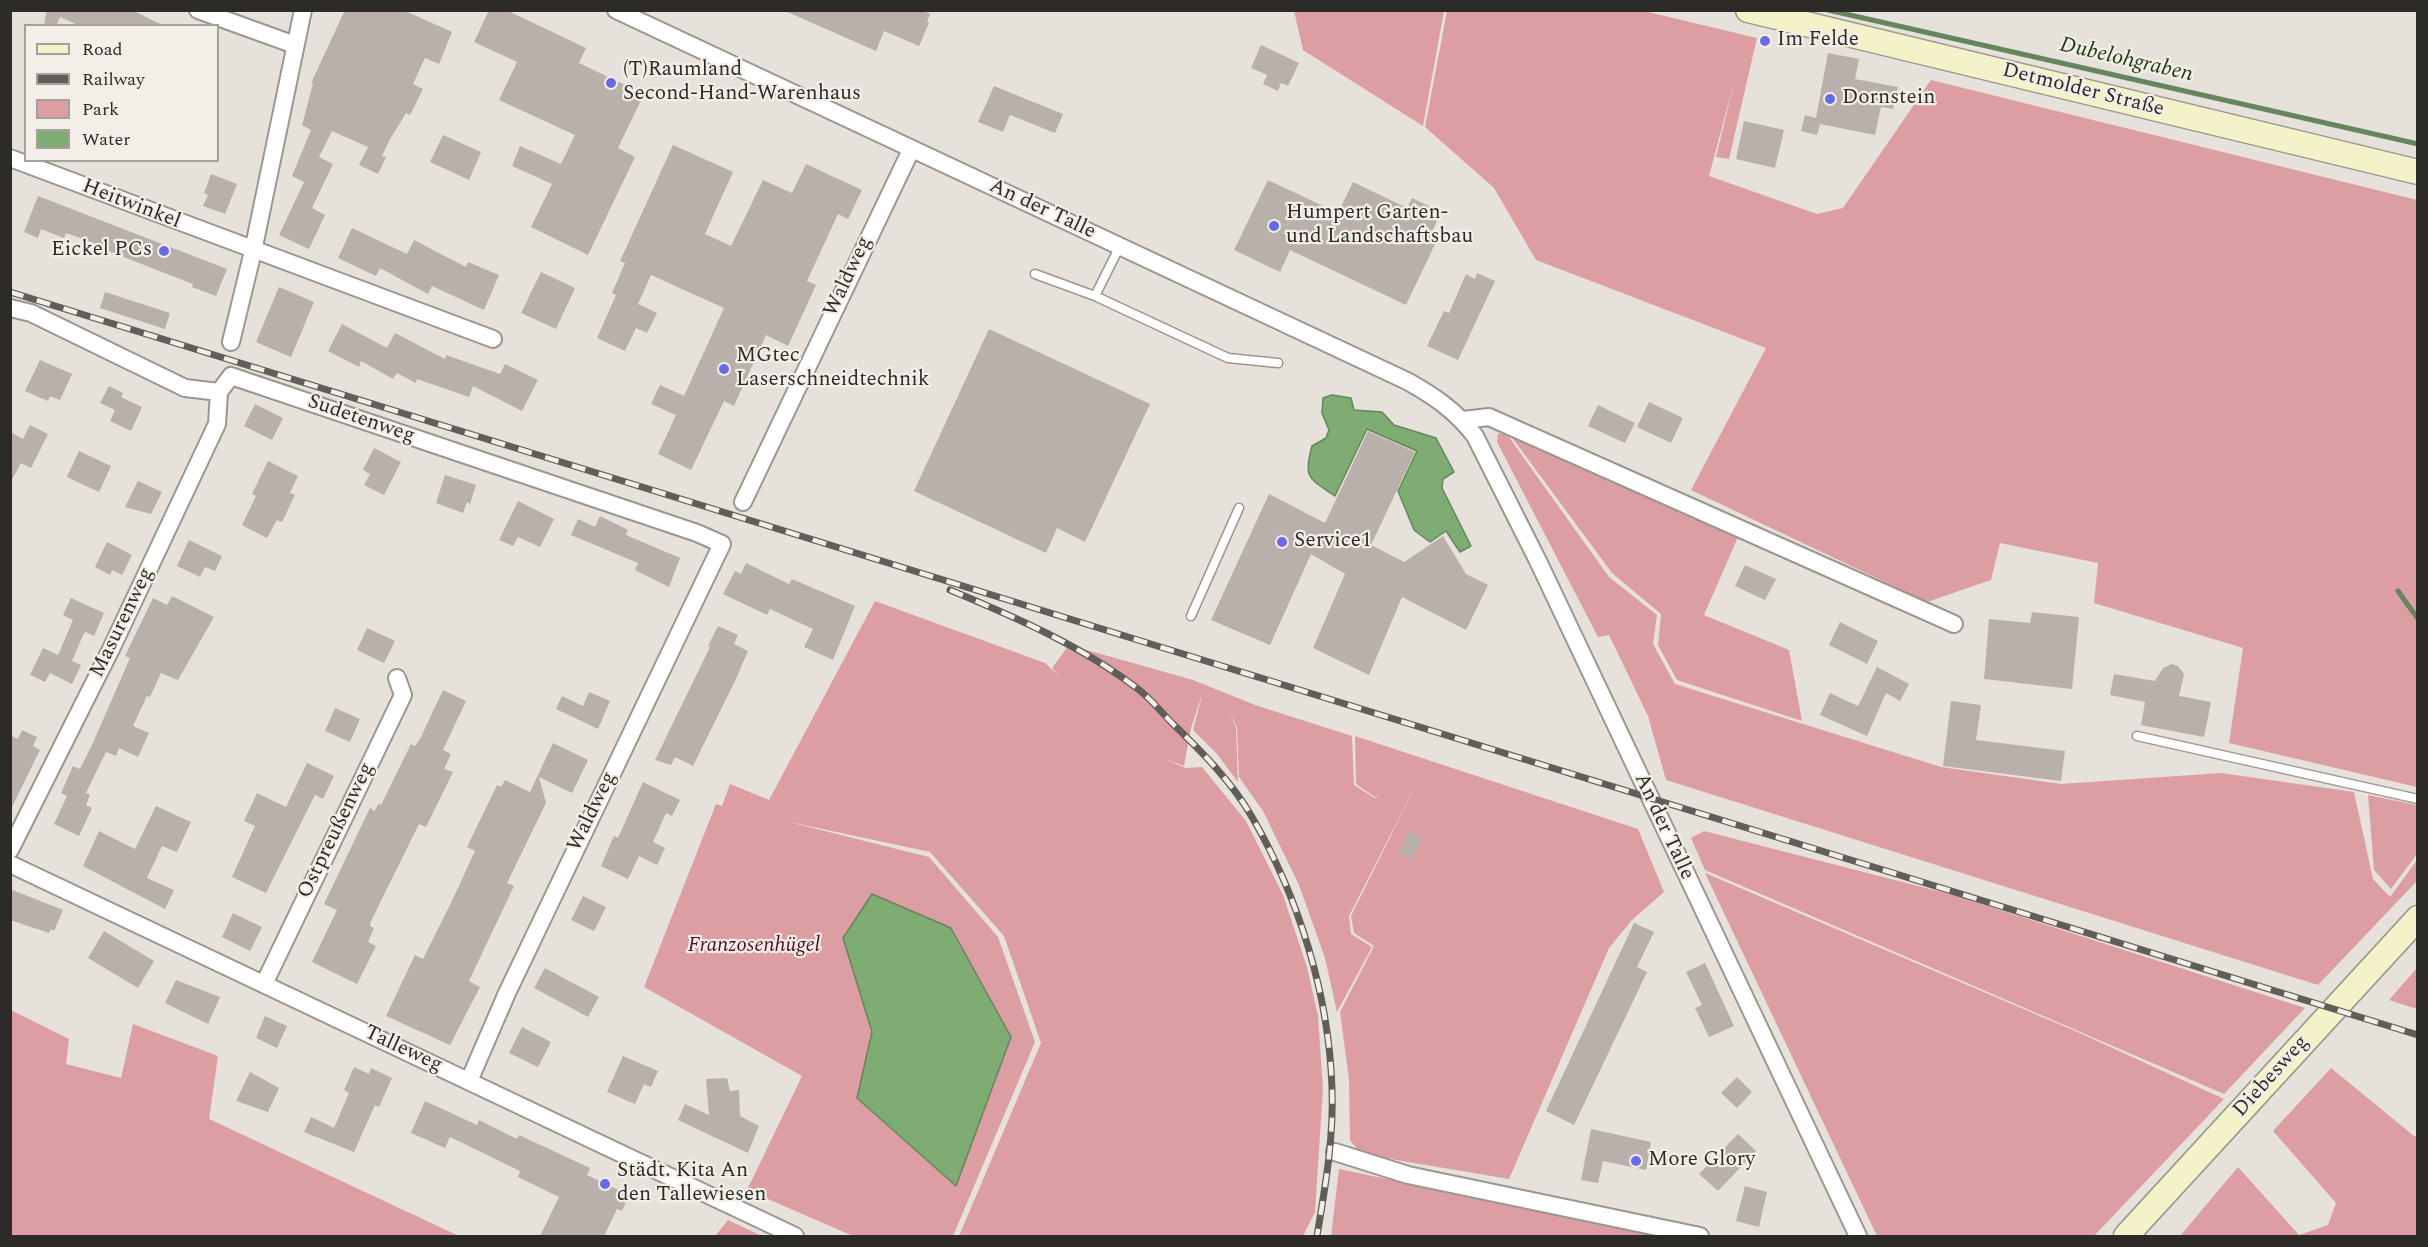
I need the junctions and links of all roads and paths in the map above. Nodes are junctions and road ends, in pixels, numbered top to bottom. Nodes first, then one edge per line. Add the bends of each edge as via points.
1 (198, 10) edge
2 (303, 10) edge
3 (616, 10) edge
4 (1759, 12) edge
5 (295, 45) junction
6 (910, 150) junction
7 (10, 158) edge
8 (2418, 172) edge
9 (1120, 246) junction
10 (253, 251) junction
11 (1035, 274) dead end
12 (1095, 296) junction
13 (10, 308) edge
14 (493, 339) dead end
15 (231, 342) dead end
16 (1278, 363) dead end
17 (219, 392) junction
18 (1463, 420) junction
19 (742, 502) dead end
20 (1239, 508) dead end
21 (722, 544) joint
22 (1191, 616) dead end
23 (1954, 624) dead end
24 (397, 678) dead end
25 (2137, 736) dead end
26 (2418, 799) edge
27 (10, 850) edge
28 (10, 864) edge
29 (2418, 918) edge
30 (264, 984) junction
31 (469, 1081) junction
32 (1335, 1152) dead end
33 (795, 1236) edge
34 (1700, 1236) edge
35 (1858, 1236) edge
36 (2126, 1236) edge

1 - 5 street
2 - 5 street
3 - 6 street, An der Talle
4 - 8 street, Detmolder Straße
5 - 10 street
6 - 9 street, An der Talle
6 - 19 street, Waldweg
7 - 10 street, Heitwinkel
9 - 12 lane
9 - 18 street, An der Talle via 1407,381 1430,393
10 - 14 street, Heitwinkel
10 - 15 street
11 - 12 lane
12 - 16 lane via 1228,358
13 - 17 street via 31,314 185,388
17 - 21 street, Sudetenweg via 231,376
17 - 27 street, Masurenweg via 218,424
18 - 23 street via 1489,417
18 - 35 street, An der Talle via 1475,436 1538,561
20 - 22 lane
21 - 31 street, Waldweg via 507,993
24 - 30 street, Ostpreußenweg via 403,694
25 - 26 lane
28 - 30 street, Talleweg
29 - 36 street, Diebesweg
30 - 31 street, Talleweg
31 - 33 street, Talleweg
32 - 34 street via 1408,1175

